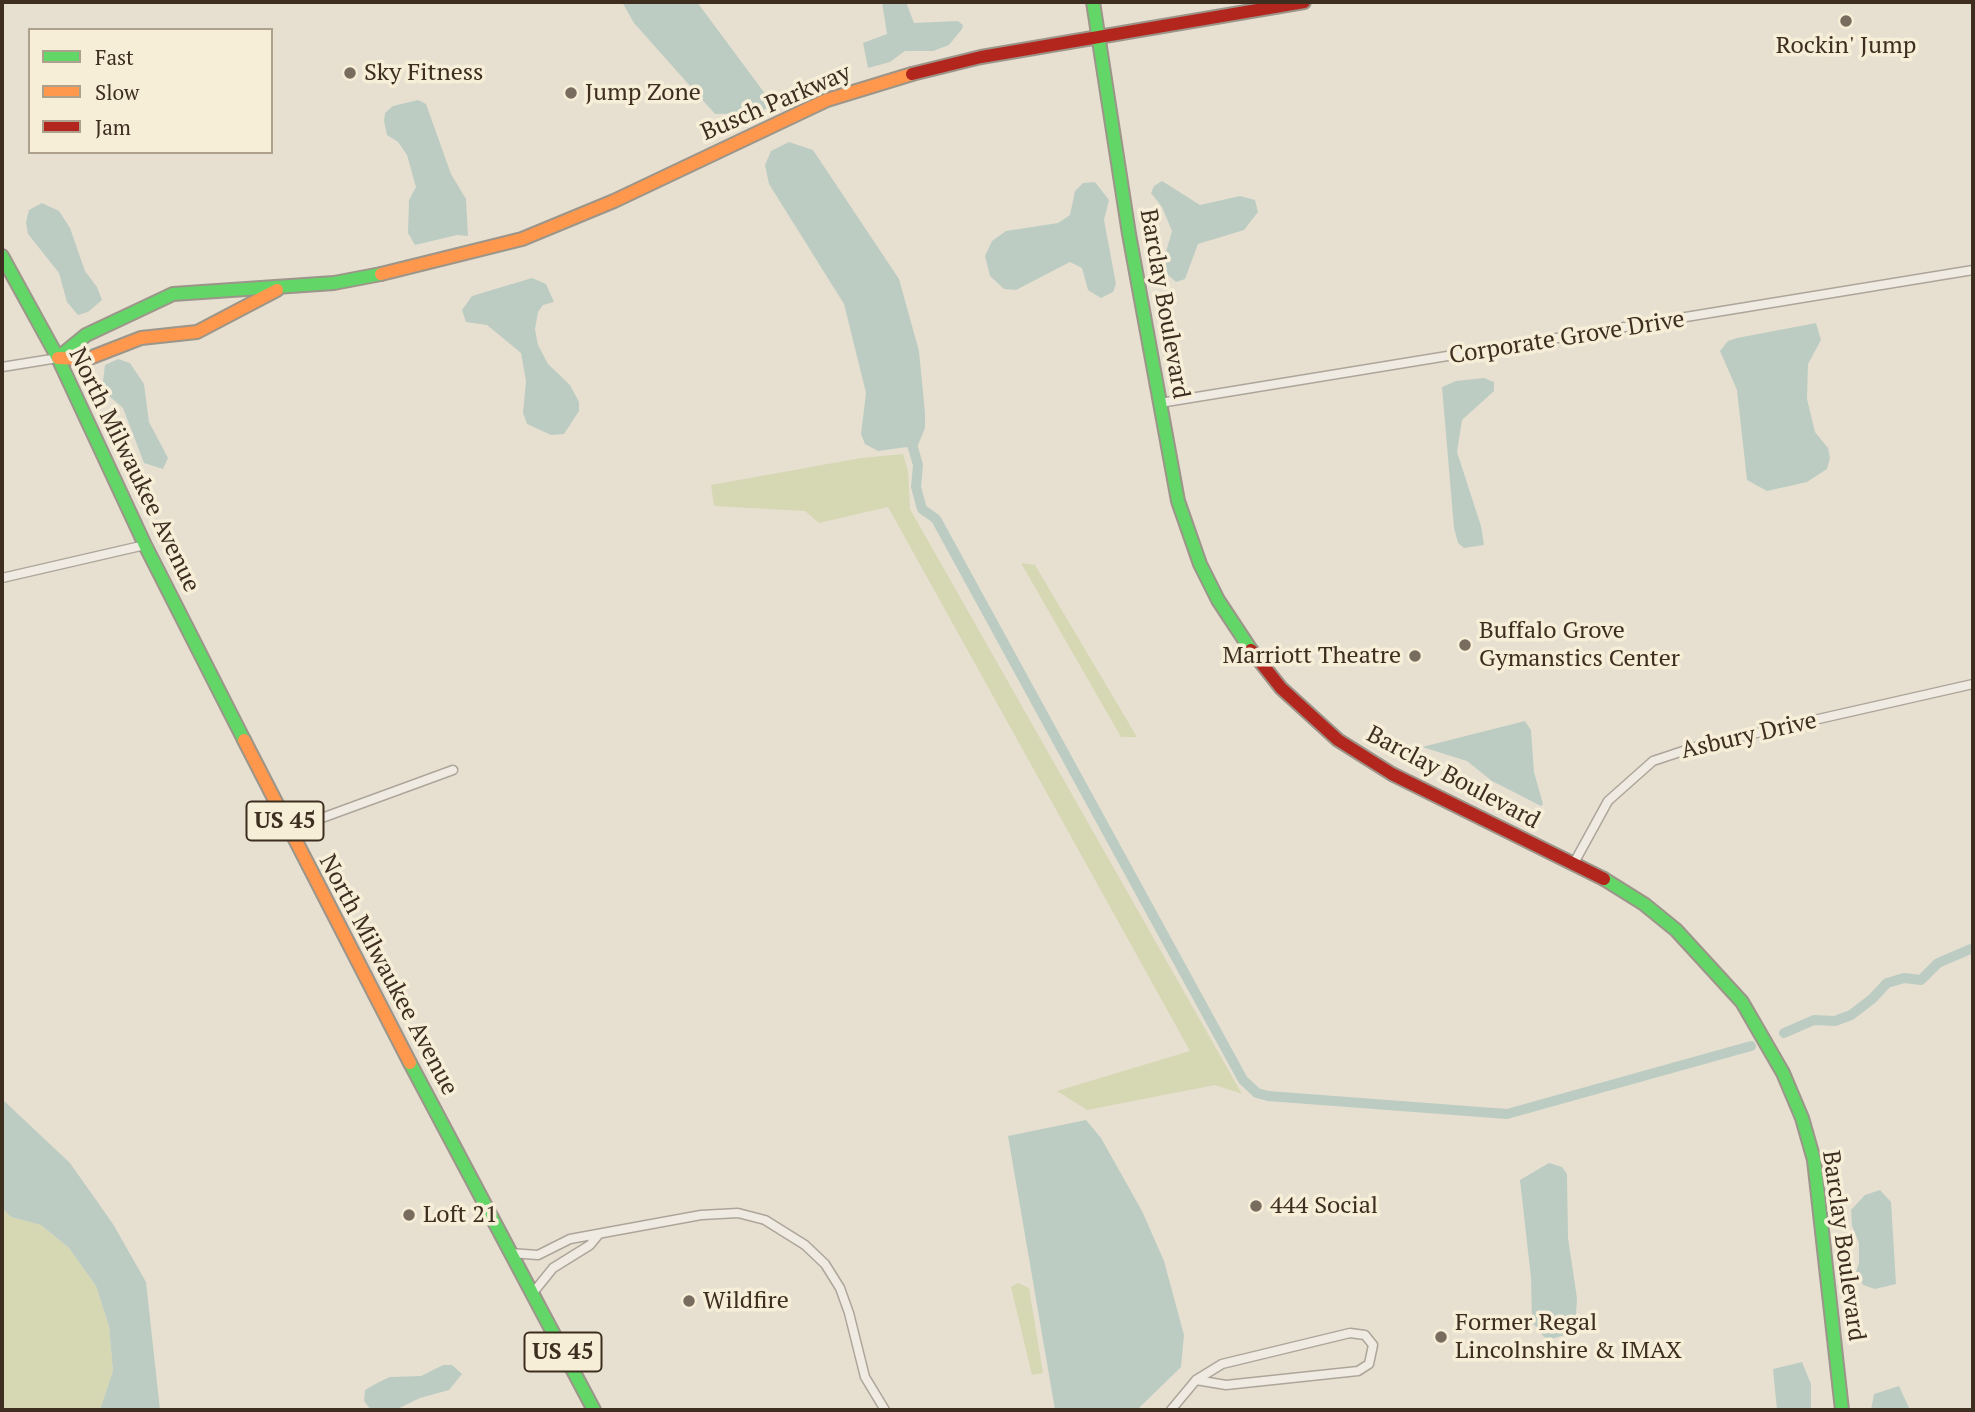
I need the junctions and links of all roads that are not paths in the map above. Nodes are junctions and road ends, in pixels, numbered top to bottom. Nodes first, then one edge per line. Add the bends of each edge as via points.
1 (1093, 2) edge
2 (1304, 2) edge
3 (1099, 36) junction
4 (2, 256) edge
5 (1973, 270) edge
6 (280, 289) junction
7 (58, 358) junction
8 (2, 367) edge
9 (1160, 402) junction
10 (145, 545) junction
11 (2, 578) edge
12 (1973, 684) edge
13 (453, 771) dead end
14 (289, 830) junction
15 (1574, 863) junction
16 (599, 1234) junction
17 (510, 1253) junction
18 (532, 1294) junction
19 (1196, 1380) junction
20 (594, 1410) edge
21 (885, 1410) edge
22 (1171, 1410) edge
23 (1842, 1410) edge

1 - 3 street, Barclay Boulevard
2 - 3 street, Busch Parkway
3 - 6 street, Busch Parkway via 939,66 827,100 614,201 522,239 409,268
3 - 9 street, Barclay Boulevard
4 - 7 street, North Milwaukee Avenue / US 45
5 - 9 street, Corporate Grove Drive
6 - 7 street, Busch Parkway via 197,332 141,338 88,359
6 - 7 street, Busch Parkway via 250,287 173,295 86,335
7 - 8 street
7 - 10 street, North Milwaukee Avenue / US 45
9 - 15 street, Barclay Boulevard via 1178,501 1200,564 1236,629 1281,688 1338,740 1364,757
10 - 11 street
10 - 14 street, North Milwaukee Avenue / US 45
12 - 15 street, Asbury Drive via 1695,747 1653,761 1608,801
13 - 14 street
14 - 17 street, North Milwaukee Avenue / US 45
15 - 23 street, Barclay Boulevard via 1644,904 1676,930 1742,1002 1783,1073 1802,1118 1815,1168
16 - 17 street via 570,1239 538,1255
16 - 18 street via 554,1268
16 - 21 street via 701,1215 738,1213 786,1230 825,1264 840,1288 865,1377
17 - 18 street, North Milwaukee Avenue / US 45
18 - 20 street, North Milwaukee Avenue / US 45
19 - 19 street via 1226,1385 1356,1371 1369,1364 1373,1345 1365,1335 1350,1333 1222,1364
19 - 22 street

